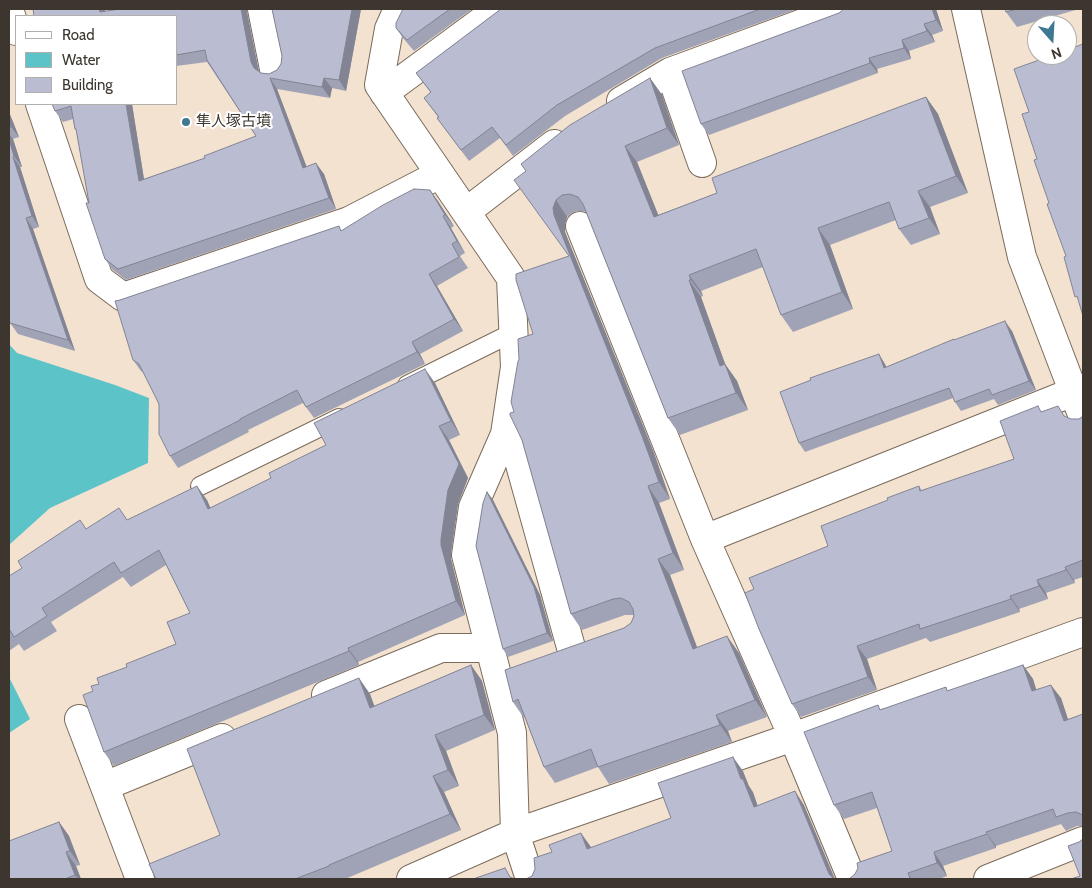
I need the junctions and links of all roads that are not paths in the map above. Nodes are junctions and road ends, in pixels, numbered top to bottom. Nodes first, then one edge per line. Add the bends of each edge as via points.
1 (9, 9) edge
2 (262, 9) edge
3 (398, 9) edge
4 (498, 9) edge
5 (840, 9) edge
6 (966, 9) edge
7 (15, 28) edge
8 (274, 69) edge
9 (670, 72) junction
10 (384, 93) junction
11 (40, 105) edge
12 (598, 115) edge
13 (573, 129) edge
14 (702, 163) dead end
15 (440, 174) junction
16 (466, 212) junction
17 (580, 226) dead end
18 (514, 332) junction
19 (1079, 390) edge
20 (388, 394) edge
21 (352, 412) edge
22 (1083, 417) edge
23 (505, 434) junction
24 (200, 486) dead end
25 (705, 538) junction
26 (1083, 632) edge
27 (490, 648) junction
28 (574, 650) edge
29 (305, 704) edge
30 (79, 719) dead end
31 (241, 730) edge
32 (793, 737) junction
33 (105, 786) junction
34 (514, 833) junction
35 (1083, 841) edge
36 (140, 879) edge
37 (411, 879) edge
38 (530, 879) edge
39 (852, 879) edge
40 (988, 879) edge

1 - 7 street
2 - 8 street
3 - 10 street via 389,29 379,85
4 - 10 street
5 - 9 street
6 - 19 street via 1022,257
9 - 12 street
9 - 14 street
10 - 15 street
11 - 15 street via 99,279 122,297 349,221
13 - 16 street
15 - 16 street
16 - 18 street via 511,278
17 - 25 street
18 - 20 lane
18 - 23 street via 515,367
19 - 22 street
19 - 25 street
21 - 24 lane
23 - 27 street via 472,507 466,555
23 - 28 street via 519,461
25 - 32 street
26 - 32 street
27 - 29 street via 441,648
27 - 34 street via 507,674
30 - 33 street
31 - 33 street
32 - 34 street
32 - 39 street
33 - 36 street
34 - 37 street
34 - 38 street
35 - 40 street

